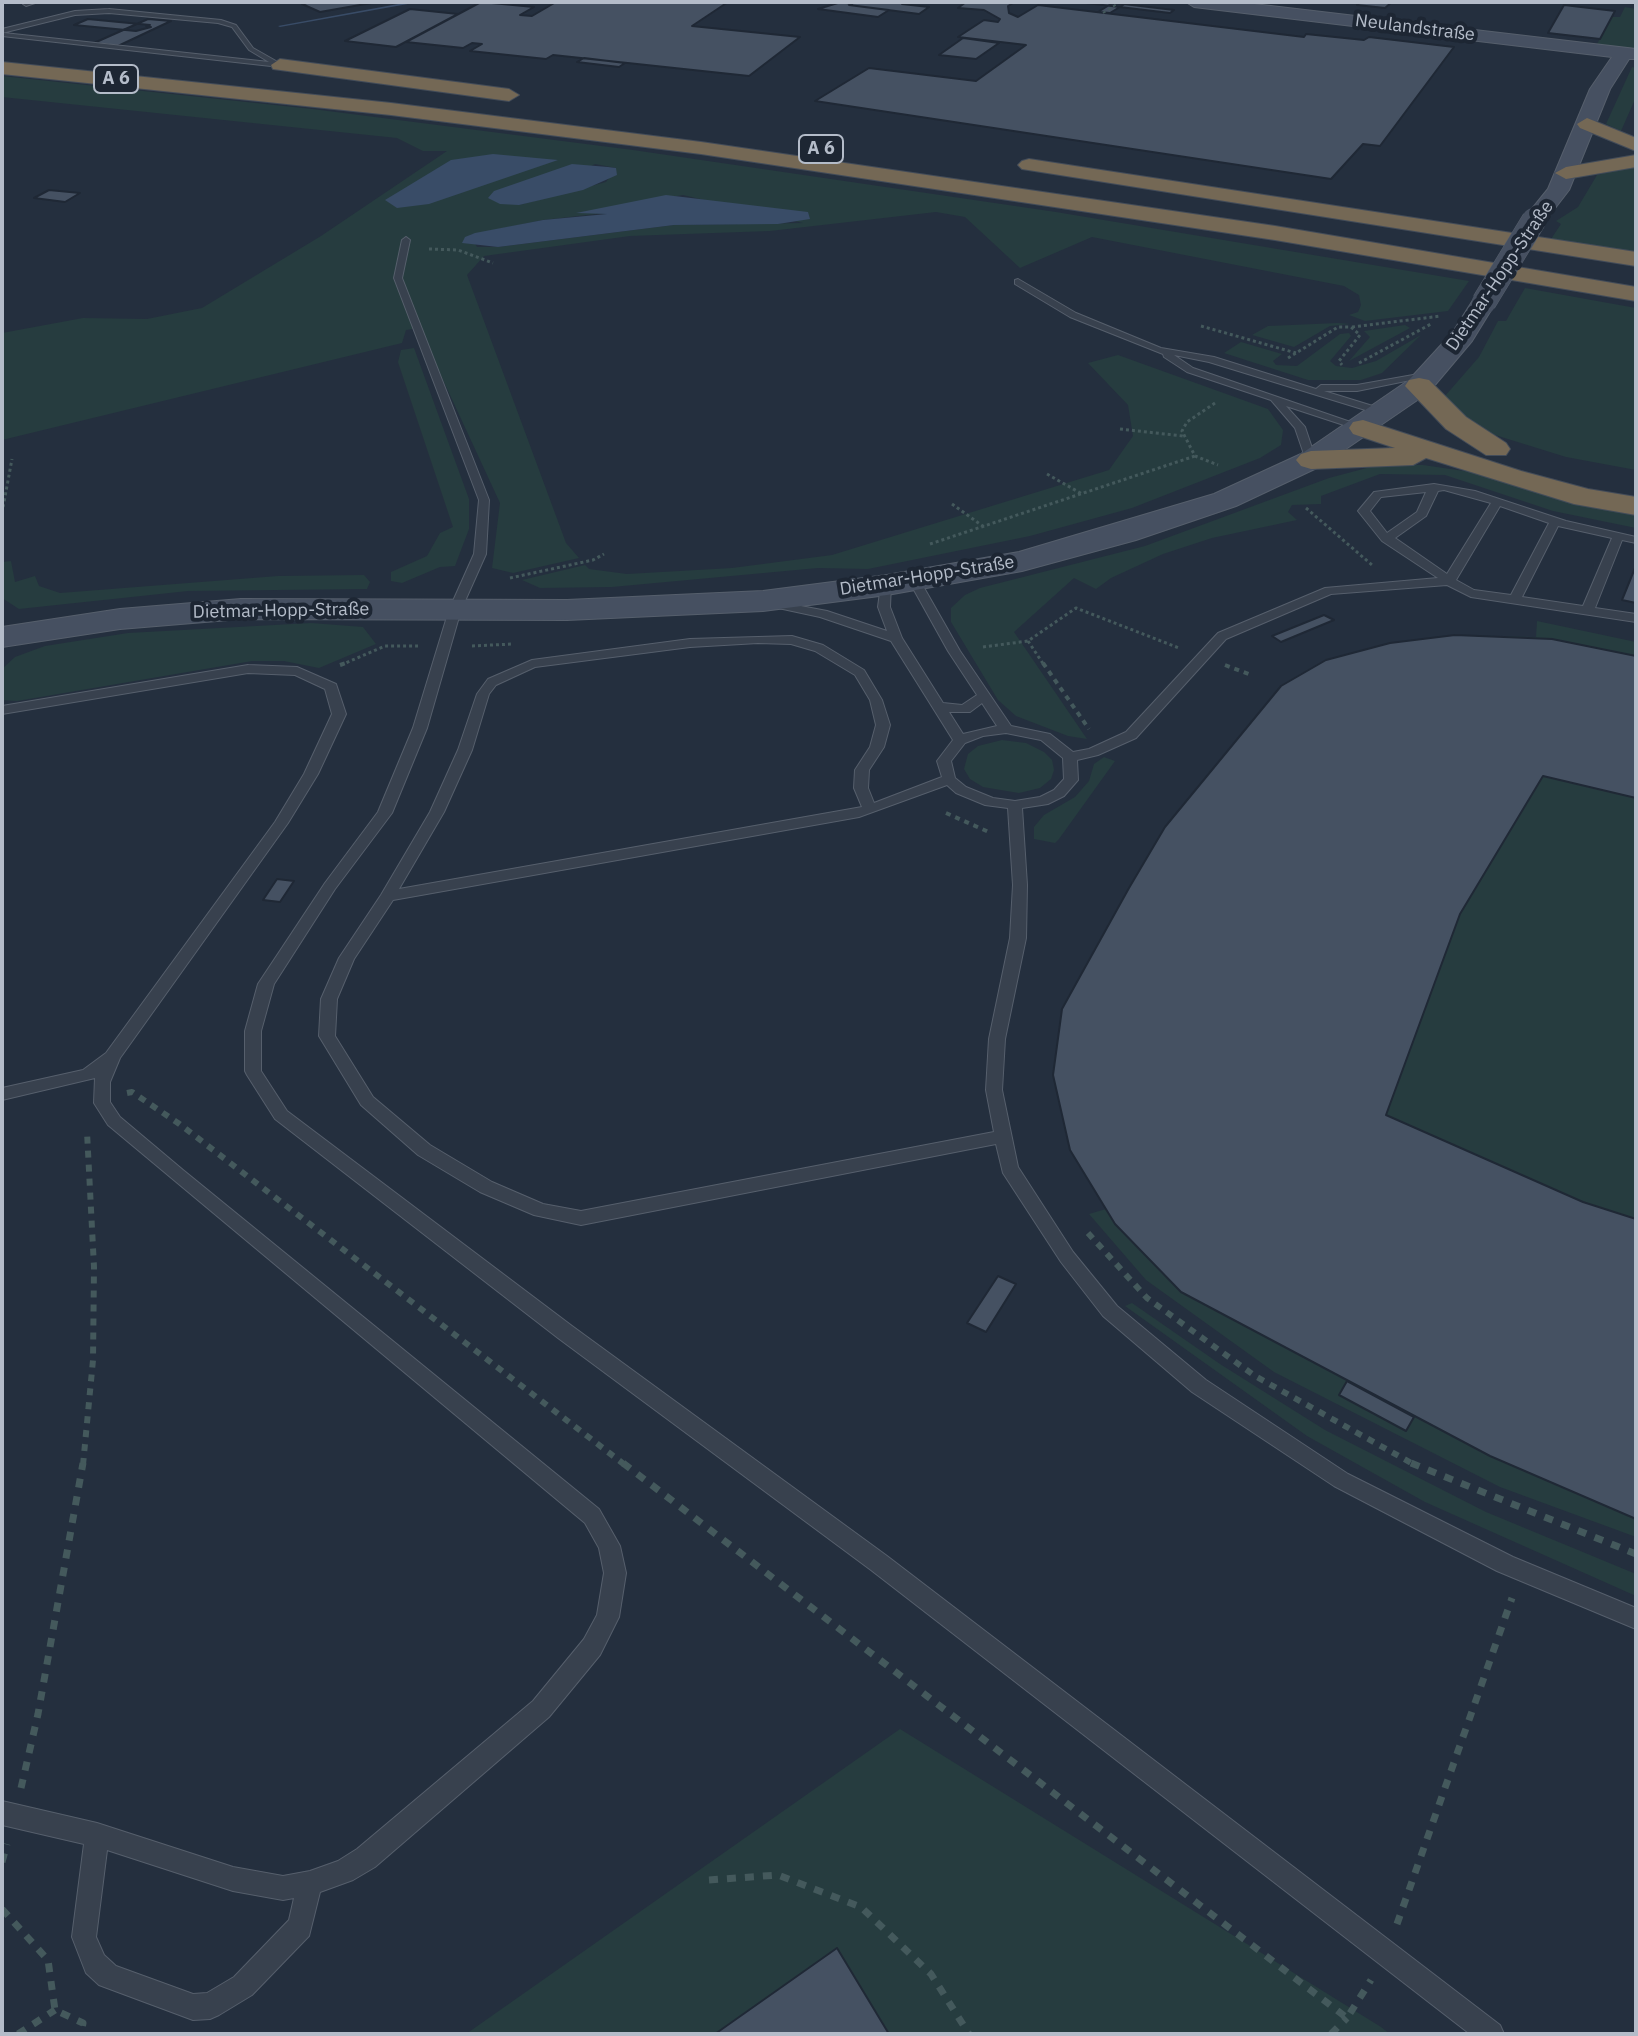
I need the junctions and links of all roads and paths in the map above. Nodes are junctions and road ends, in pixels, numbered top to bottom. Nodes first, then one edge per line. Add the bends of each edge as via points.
1 (35, 2) edge
2 (1120, 2) edge
3 (1194, 2) edge
4 (131, 3) edge
5 (26, 4) edge
6 (1249, 5) edge
7 (101, 11) junction
8 (88, 12) junction
9 (1103, 13) dead end
10 (143, 20) dead end
11 (169, 22) dead end
12 (2, 33) edge
13 (238, 36) junction
14 (100, 39) dead end
15 (49, 41) junction
16 (129, 41) dead end
17 (1525, 41) junction
18 (2, 44) edge
19 (1630, 53) edge
20 (2, 55) edge
21 (261, 55) junction
22 (280, 65) junction
23 (2, 68) edge
24 (1600, 89) junction
25 (1587, 124) junction
26 (1636, 145) edge
27 (1577, 147) junction
28 (1636, 151) edge
29 (1636, 160) edge
30 (1007, 162) dead end
31 (1566, 173) junction
32 (405, 245) joint
33 (1636, 259) edge
34 (493, 263) dead end
35 (1018, 282) dead end
36 (1635, 289) edge
37 (1201, 326) dead end
38 (1351, 327) junction
39 (1159, 350) junction
40 (1296, 353) junction
41 (1224, 363) junction
42 (1280, 363) dead end
43 (1203, 375) junction
44 (1425, 381) junction
45 (1306, 388) junction
46 (1274, 397) junction
47 (1219, 400) dead end
48 (1374, 420) junction
49 (1120, 429) dead end
50 (1183, 436) junction
51 (1496, 449) junction
52 (1195, 456) junction
53 (1454, 458) junction
54 (12, 459) dead end
55 (1311, 460) junction
56 (1218, 465) dead end
57 (1047, 474) dead end
58 (1636, 482) edge
59 (1434, 487) junction
60 (1082, 494) junction
61 (1497, 502) junction
62 (952, 504) dead end
63 (1636, 506) edge
64 (1306, 508) dead end
65 (2, 513) edge
66 (1555, 522) junction
67 (985, 528) junction
68 (1618, 537) junction
69 (1386, 539) junction
70 (1636, 540) edge
71 (928, 545) dead end
72 (1356, 551) dead end
73 (604, 554) dead end
74 (1449, 581) junction
75 (901, 583) junction
76 (518, 587) dead end
77 (1515, 599) junction
78 (763, 601) junction
79 (455, 610) junction
80 (1588, 610) junction
81 (1636, 618) edge
82 (2, 637) edge
83 (896, 638) junction
84 (522, 641) dead end
85 (1028, 641) junction
86 (444, 646) junction
87 (954, 651) junction
88 (1202, 657) junction
89 (1249, 674) dead end
90 (313, 677) junction
91 (982, 697) junction
92 (941, 707) junction
93 (2, 710) edge
94 (1006, 729) junction
95 (960, 740) junction
96 (1106, 747) junction
97 (1070, 757) junction
98 (949, 779) junction
99 (920, 790) junction
100 (1015, 805) junction
101 (870, 809) junction
102 (1018, 839) junction
103 (388, 896) junction
104 (112, 1056) junction
105 (2, 1094) edge
106 (101, 1099) junction
107 (1001, 1137) junction
108 (1084, 1229) dead end
109 (1636, 1554) edge
110 (1521, 1570) junction
111 (1636, 1619) edge
112 (9, 1814) edge
113 (97, 1835) junction
114 (2, 1862) edge
115 (709, 1880) dead end
116 (310, 1883) junction
117 (2, 1909) edge
118 (1386, 1954) junction
119 (55, 2010) junction
120 (1347, 2018) junction
121 (18, 2034) edge
122 (81, 2034) edge
123 (969, 2034) edge
124 (1331, 2034) edge
125 (1491, 2034) edge

1 - 5 lane
2 - 9 path
3 - 6 street, Neulandstraße
4 - 7 lane
6 - 17 street, Neulandstraße
7 - 8 lane
7 - 13 lane via 219,21 234,26
8 - 10 lane
8 - 12 lane
11 - 13 lane
12 - 15 lane
13 - 21 lane
14 - 15 lane
15 - 22 lane
16 - 21 lane
17 - 19 street, Neulandstraße
17 - 24 street via 1597,63
18 - 22 highway via 527,98
19 - 24 street, Dietmar-Hopp-Straße
20 - 36 highway, A 6 via 637,124 1146,196
21 - 22 lane
23 - 36 highway, A 6 via 738,153
24 - 25 street, Dietmar-Hopp-Straße
25 - 26 highway
25 - 27 street, Dietmar-Hopp-Straße
27 - 28 highway
27 - 29 highway
27 - 31 street, Dietmar-Hopp-Straße
29 - 31 highway
30 - 33 highway
31 - 44 street, Dietmar-Hopp-Straße, bridge via 1463,336
32 - 34 path via 458,250
32 - 79 lane via 398,278 484,500 480,554
35 - 39 lane via 1073,315
37 - 40 path
38 - 38 path via 1360,335 1339,361 1352,366 1446,316
38 - 40 path via 1338,327
39 - 41 lane
39 - 43 lane
40 - 42 path
41 - 43 lane
41 - 45 lane
43 - 46 lane
44 - 45 lane
44 - 48 street, Dietmar-Hopp-Straße
44 - 51 highway via 1456,423
45 - 48 lane
46 - 48 lane
46 - 55 lane via 1300,427
47 - 50 path via 1187,422
48 - 51 highway
48 - 53 highway
48 - 55 street, Dietmar-Hopp-Straße
49 - 50 path
50 - 52 path
51 - 58 highway
52 - 56 path
52 - 60 path
53 - 55 highway
53 - 63 highway via 1585,498
54 - 65 path
55 - 75 street, Dietmar-Hopp-Straße via 1225,500 1125,533 1022,561
57 - 60 path
59 - 61 lane
59 - 69 lane via 1422,514
59 - 69 lane via 1378,494 1364,511
60 - 67 path
61 - 66 lane
61 - 74 lane
62 - 67 path
64 - 72 path
66 - 68 lane
66 - 77 lane
67 - 71 path
68 - 70 lane
68 - 80 lane
69 - 74 lane
73 - 76 path via 506,578
74 - 77 lane via 1471,593
74 - 88 lane via 1329,591 1222,636
75 - 78 street, Dietmar-Hopp-Straße
75 - 83 lane via 884,607
75 - 87 lane
77 - 80 lane
78 - 79 street, Dietmar-Hopp-Straße
78 - 83 lane
79 - 82 street, Dietmar-Hopp-Straße via 212,611
79 - 86 lane
80 - 81 lane
83 - 92 lane
84 - 86 path
85 - 87 path
85 - 88 path via 1076,608
85 - 96 path
86 - 90 path via 385,646
86 - 118 lane via 420,728 385,813 266,984 253,1031 253,1071 281,1115 879,1563
87 - 91 lane
88 - 89 path
88 - 96 lane via 1131,735
90 - 93 lane via 276,668 248,669
90 - 104 lane via 331,687 339,714 311,774
91 - 92 lane via 965,709
91 - 94 lane
92 - 95 lane
94 - 95 lane
94 - 97 lane via 1045,737
95 - 98 lane via 944,761
96 - 97 lane
97 - 100 lane via 1071,780 1059,793
98 - 99 lane
98 - 100 lane via 972,796
99 - 101 lane
99 - 102 path via 954,819
100 - 102 lane
101 - 103 lane
101 - 103 lane via 861,788 862,770 883,725 876,700 860,673 819,648 758,639 532,664 492,682 483,694 437,812
102 - 107 lane via 1018,938 997,1039 994,1090
103 - 107 lane via 347,958 329,999 327,1036 367,1101 424,1150 486,1187 540,1210 600,1216
104 - 105 lane via 88,1075
104 - 106 lane
106 - 112 path via 86,1105 94,1267 93,1360 83,1463 38,1714
106 - 116 lane via 114,1121 143,1146 592,1516 609,1546 615,1573 608,1617 592,1647 541,1709 366,1858
106 - 120 path via 132,1092 178,1123
107 - 110 lane via 1009,1168 1067,1257 1110,1311 1147,1343 1199,1386 1341,1480
108 - 109 path via 1147,1298 1255,1376 1416,1466
110 - 111 lane
110 - 118 path
112 - 113 lane
112 - 114 path
113 - 116 lane via 233,1879 283,1888
113 - 116 lane via 84,1937 95,1964 108,1976 193,2007 210,2006 243,1986 300,1927
115 - 123 path via 778,1875 861,1907 931,1974
117 - 119 path via 48,1960
118 - 120 path
118 - 125 lane
119 - 121 path
119 - 122 path via 83,2023
120 - 124 path

